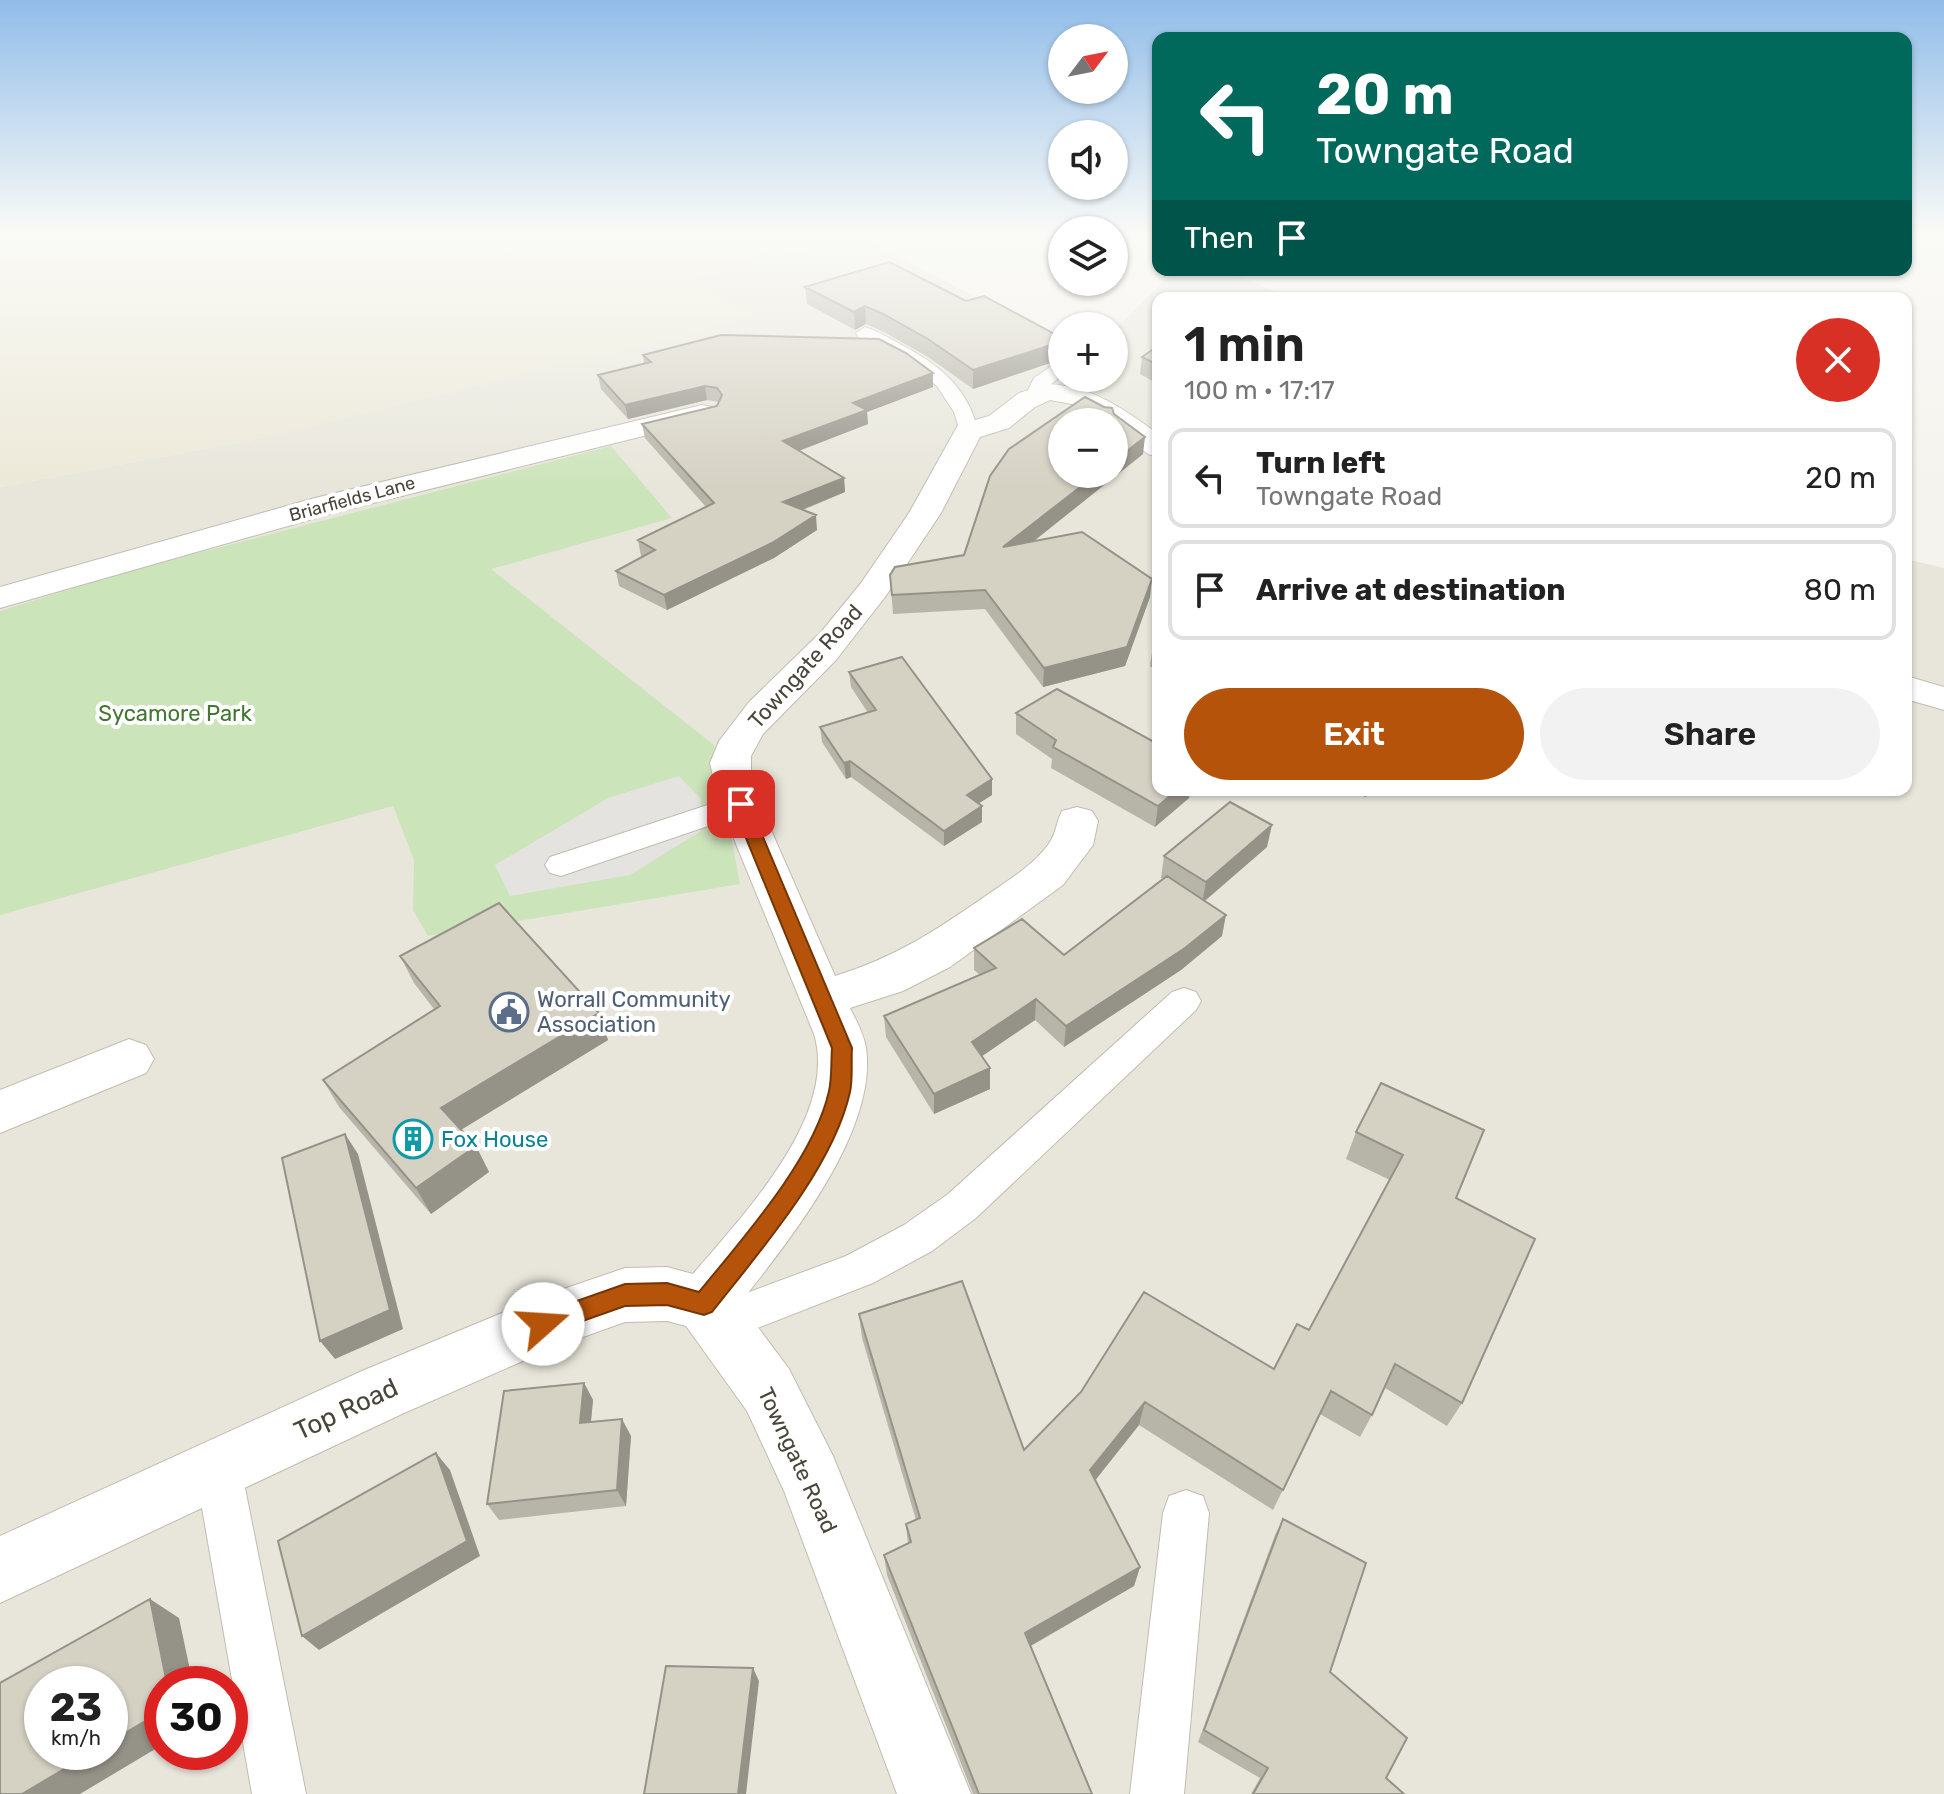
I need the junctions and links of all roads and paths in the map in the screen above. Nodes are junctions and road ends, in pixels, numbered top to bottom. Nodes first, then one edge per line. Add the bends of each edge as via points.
1 (865, 333) edge
2 (1048, 376) edge
3 (1036, 394) junction
4 (708, 411) edge
5 (968, 431) junction
6 (1152, 444) edge
7 (0, 598) edge
8 (1912, 689) edge
9 (1944, 699) edge
10 (741, 804) junction
11 (1077, 821) dead end
12 (561, 865) dead end
13 (821, 999) junction
14 (1184, 1001) dead end
15 (129, 1059) dead end
16 (0, 1112) edge
17 (711, 1313) junction
18 (218, 1468) junction
19 (1186, 1513) dead end
20 (0, 1570) edge
21 (279, 1794) edge
22 (934, 1794) edge
23 (1157, 1794) edge

1 - 5 lane via 945,382 966,412
2 - 3 lane
3 - 5 street via 1006,418
3 - 6 street via 1078,397
4 - 7 street, Briarfields Lane via 326,505
5 - 10 street, Towngate Road via 916,531 834,640 747,729 730,765
8 - 9 street
10 - 12 lane
10 - 13 street, Towngate Road
11 - 13 street via 1072,845 1048,874 934,955 886,978
13 - 17 street, Towngate Road via 842,1048 840,1091 820,1144
14 - 17 lane via 962,1206 918,1238 859,1270
15 - 16 street
17 - 18 street, Top Road via 667,1294 625,1295 455,1361
17 - 22 street, Towngate Road via 768,1390 811,1478
18 - 20 street, Top Road
18 - 21 lane
19 - 23 lane

